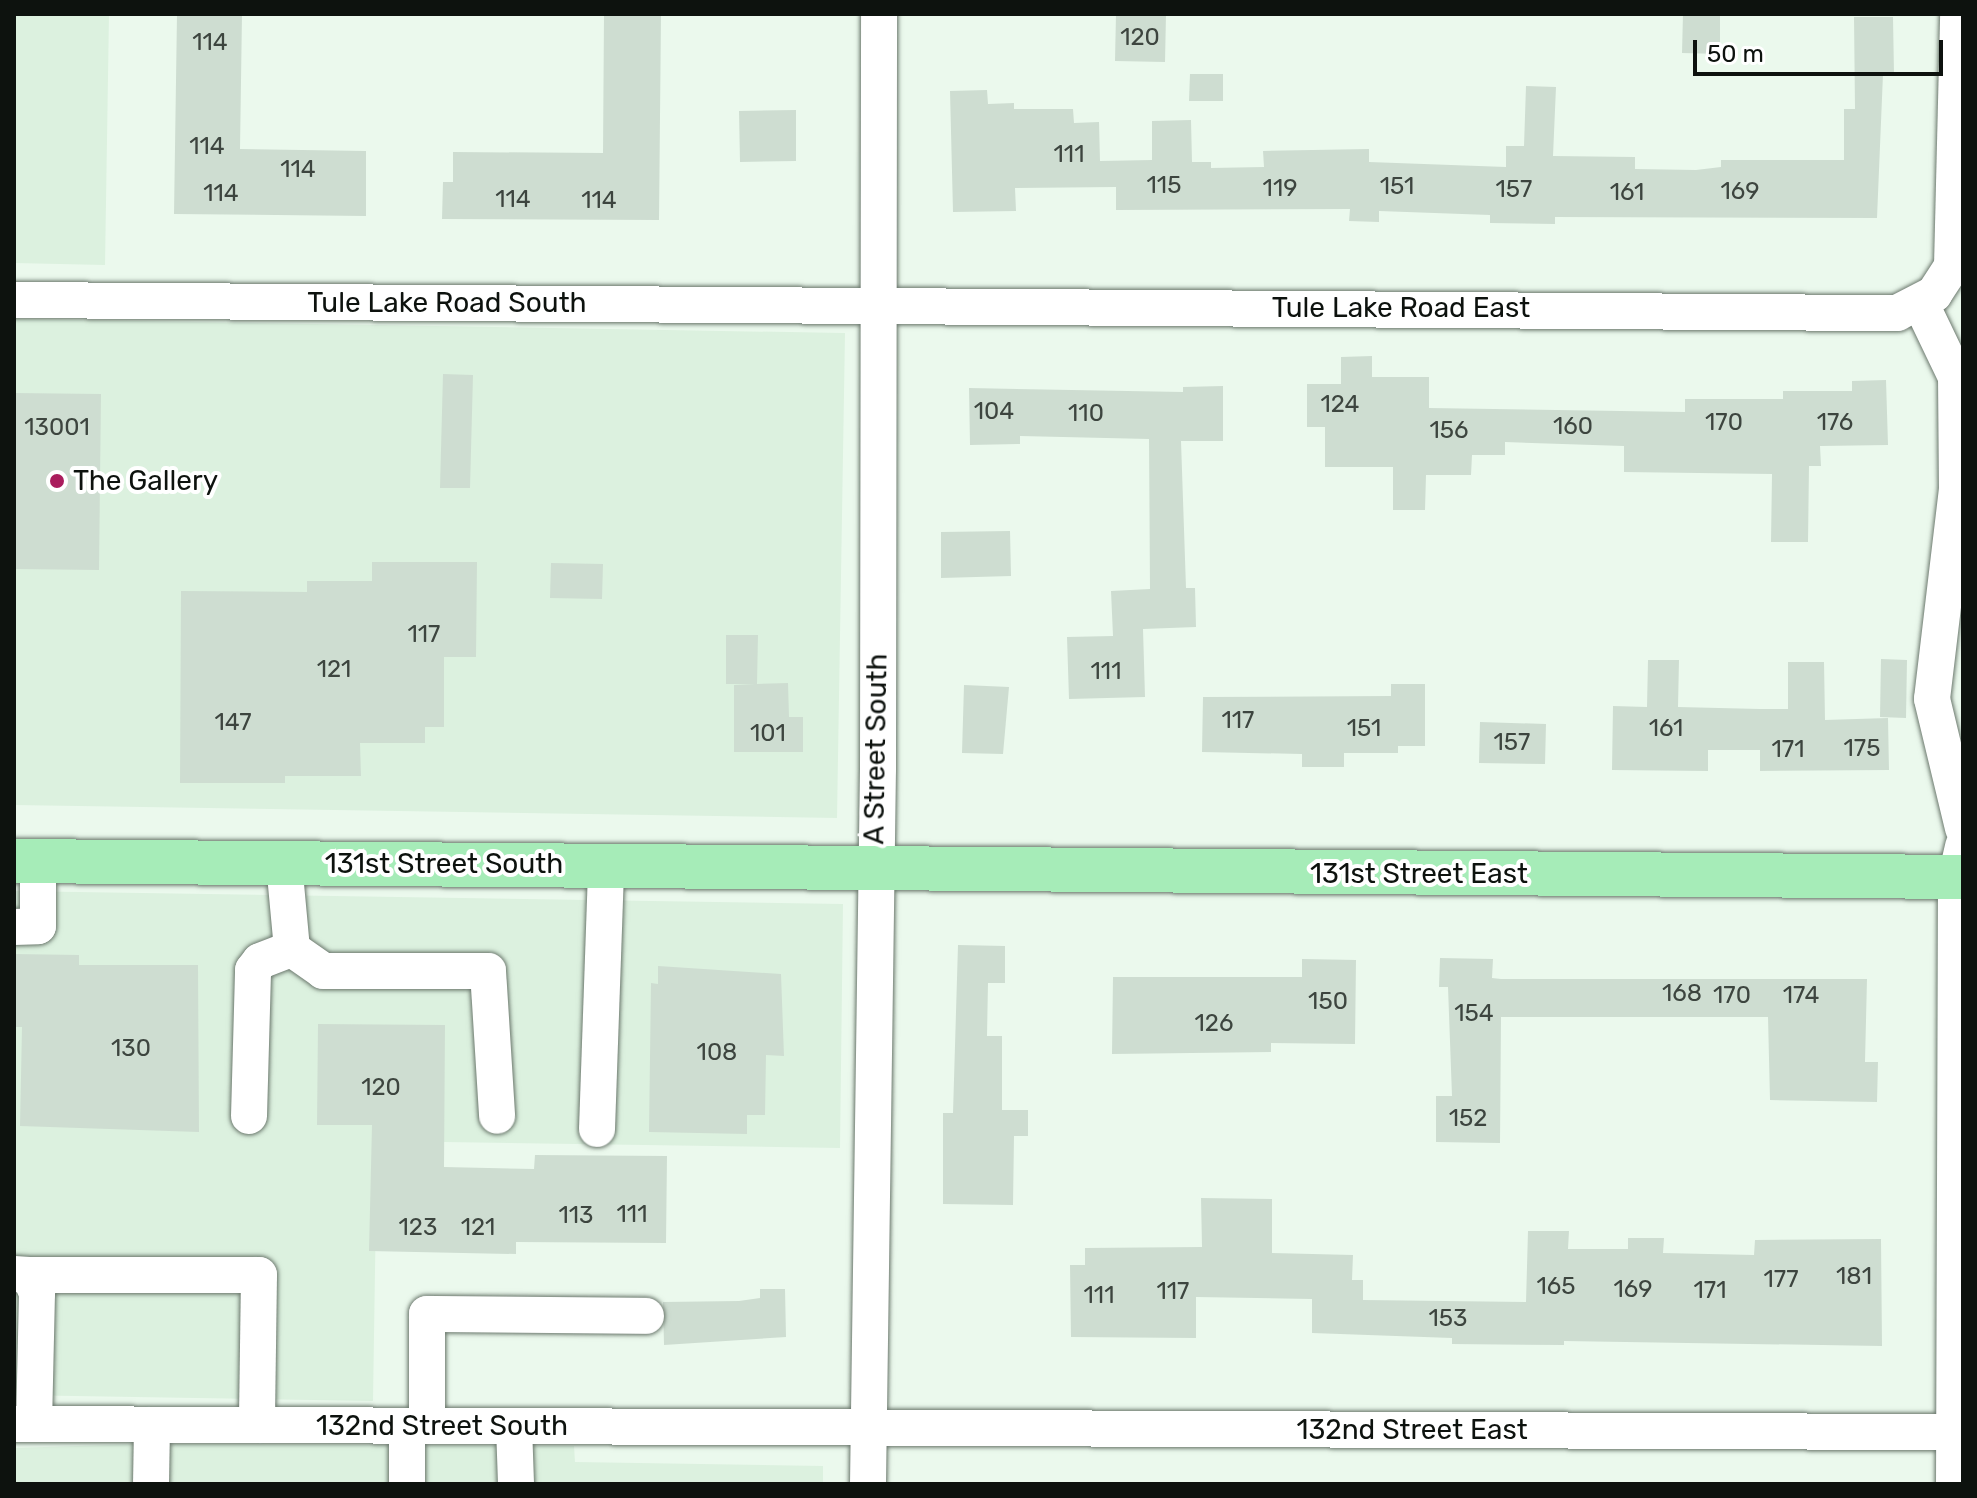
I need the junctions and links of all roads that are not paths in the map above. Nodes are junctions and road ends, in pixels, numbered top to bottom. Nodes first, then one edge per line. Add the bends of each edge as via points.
1 (879, 14) edge
2 (1958, 14) edge
3 (14, 300) edge
4 (879, 304) junction
5 (1921, 304) junction
6 (1963, 828) edge
7 (26, 861) edge
8 (284, 863) junction
9 (606, 866) junction
10 (1961, 867) edge
11 (874, 871) junction
12 (14, 927) edge
13 (292, 949) junction
14 (249, 1116) dead end
15 (497, 1116) dead end
16 (597, 1129) dead end
17 (1959, 1179) edge
18 (22, 1274) edge
19 (1959, 1301) edge
20 (646, 1316) dead end
21 (24, 1424) edge
22 (152, 1425) junction
23 (257, 1425) junction
24 (417, 1426) junction
25 (514, 1426) junction
26 (870, 1428) junction
27 (1954, 1432) junction
28 (151, 1484) edge
29 (407, 1484) edge
30 (516, 1484) edge
31 (868, 1484) edge
32 (1954, 1484) edge

1 - 4 street, A Street South
2 - 5 street via 1952,266
3 - 4 street, Tule Lake Road South
4 - 5 street, Tule Lake Road East via 1871,315
4 - 11 street, A Street South
5 - 6 street via 1956,377 1957,489 1932,699
7 - 8 main road, 131st Street South
7 - 12 street via 38,926
8 - 9 main road, 131st Street South
8 - 13 street
9 - 11 main road, 131st Street South
9 - 16 street
10 - 11 main road, 131st Street East
10 - 17 street
11 - 26 street, A Street South
13 - 14 street via 260,961 253,970
13 - 15 street via 323,971 488,971
17 - 19 street
18 - 21 street via 37,1293
18 - 23 street via 259,1275
19 - 27 street
20 - 24 street via 427,1314
21 - 22 street, 132nd Street South
22 - 23 street, 132nd Street South
22 - 28 street
23 - 24 street, 132nd Street South
24 - 25 street, 132nd Street South
24 - 29 street
25 - 26 street, 132nd Street South
25 - 30 street
26 - 27 street, 132nd Street East
26 - 31 street, A Street South
27 - 32 street

